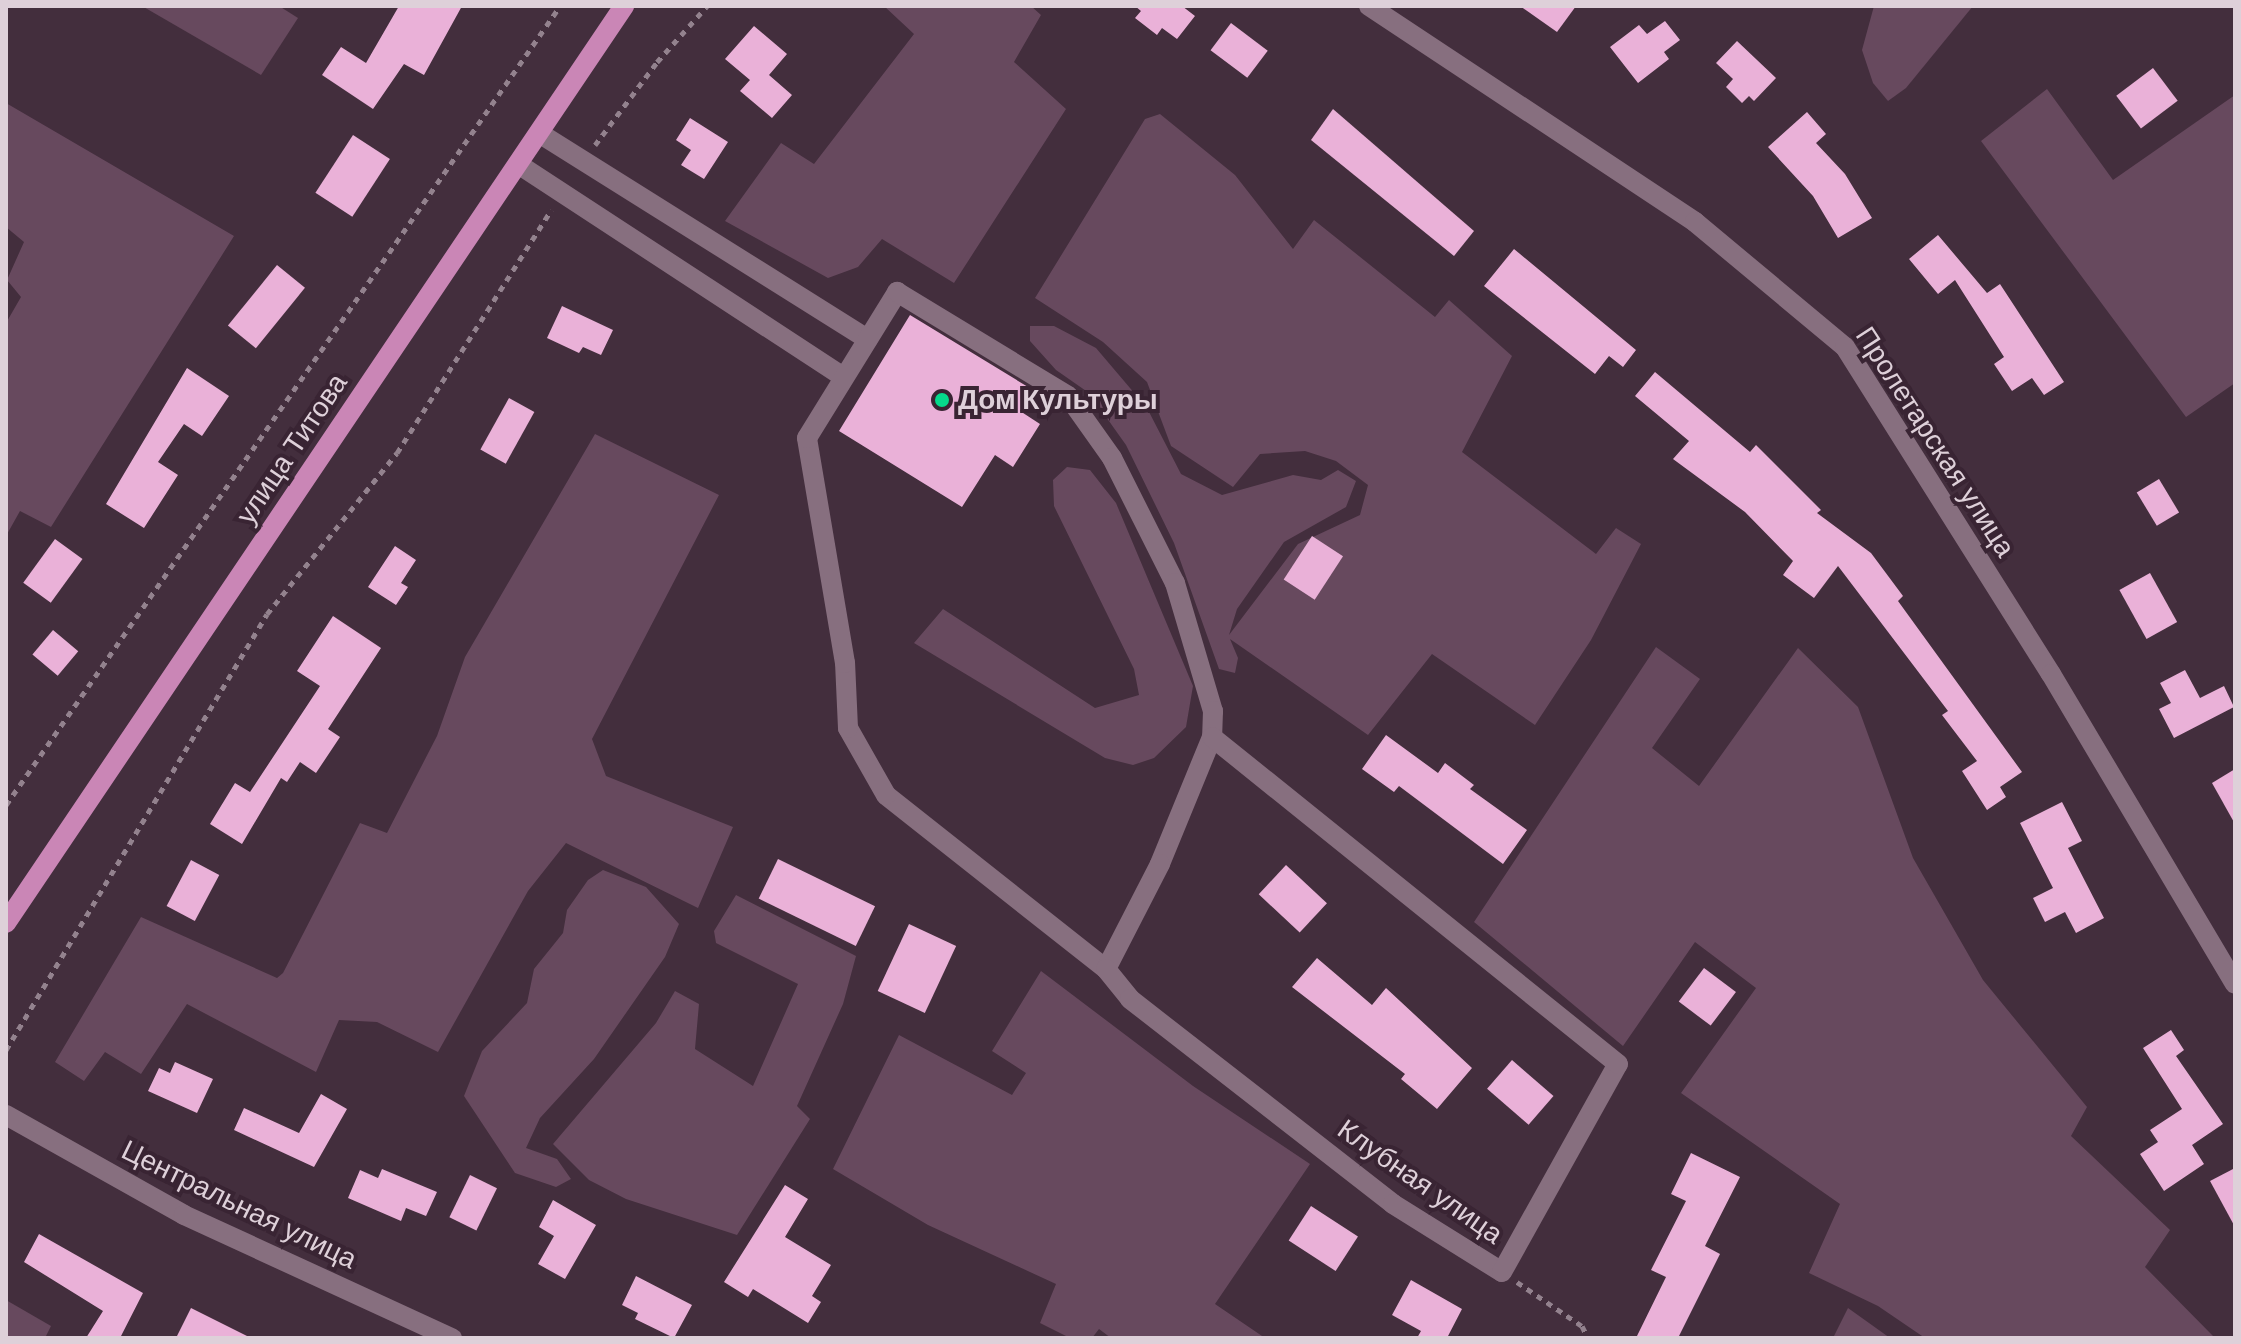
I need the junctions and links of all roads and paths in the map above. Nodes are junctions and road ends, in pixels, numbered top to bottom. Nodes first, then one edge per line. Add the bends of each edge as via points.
1 (560, 6) edge
2 (624, 6) edge
3 (707, 6) edge
4 (1369, 6) edge
5 (539, 133) junction
6 (584, 161) junction
7 (518, 164) junction
8 (562, 193) junction
9 (868, 339) junction
10 (844, 377) junction
11 (1212, 737) junction
12 (6, 805) edge
13 (6, 923) edge
14 (1106, 969) junction
15 (2235, 984) edge
16 (6, 1050) edge
17 (6, 1115) edge
18 (1502, 1272) junction
19 (452, 1338) edge
20 (1588, 1338) edge

1 - 12 path
2 - 5 main road, улица Титова
3 - 6 path via 657,62
4 - 15 street, Пролетарская улица via 1695,222 1845,347 2051,674
5 - 6 street
5 - 7 main road, улица Титова
6 - 9 street
7 - 8 street
7 - 13 main road, улица Титова
8 - 10 street
8 - 16 path via 397,453 267,614
9 - 10 street
9 - 11 street via 897,292 1068,396 1112,458 1175,583 1213,711
10 - 14 street, Клубная улица via 807,438 845,663 848,728 886,795
11 - 14 street via 1160,864
11 - 18 street, Клубная улица via 1618,1064
14 - 18 street, Клубная улица via 1130,999 1393,1204
17 - 19 street, Центральная улица via 184,1215
18 - 20 path via 1582,1326

